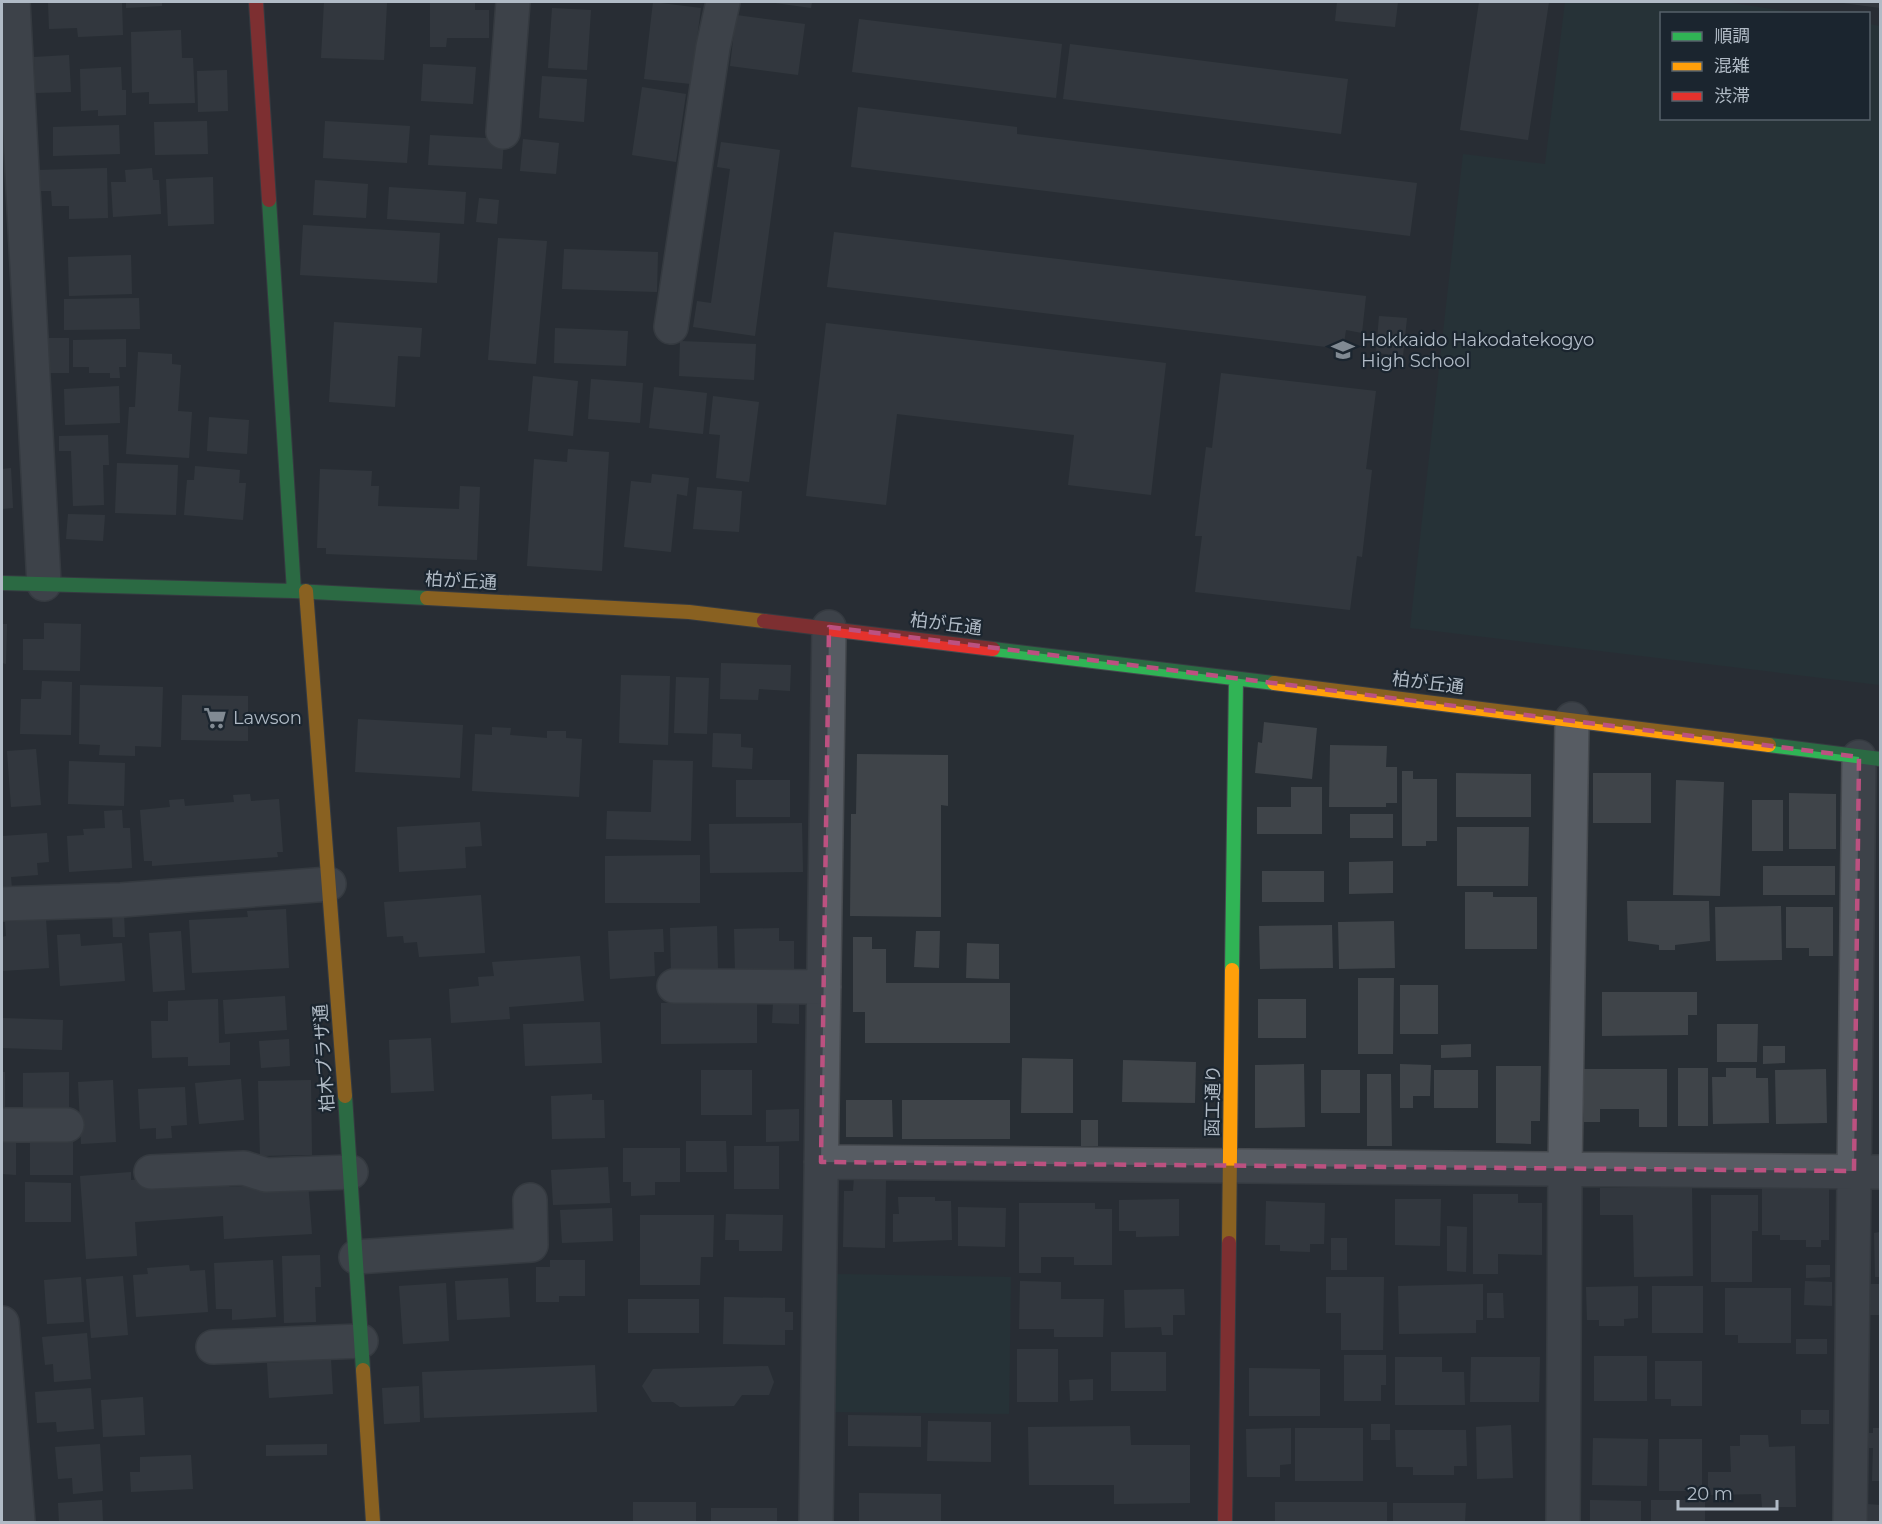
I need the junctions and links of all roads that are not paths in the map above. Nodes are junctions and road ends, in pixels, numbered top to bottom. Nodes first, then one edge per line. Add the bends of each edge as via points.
1 (13, 2) edge
2 (256, 2) edge
3 (513, 2) edge
4 (723, 2) edge
5 (503, 132) dead end
6 (671, 327) dead end
7 (2, 583) edge
8 (44, 585) junction
9 (300, 591) junction
10 (829, 627) junction
11 (1236, 679) junction
12 (1572, 719) junction
13 (1870, 758) edge
14 (329, 884) junction
15 (2, 904) edge
16 (674, 986) dead end
17 (824, 987) junction
18 (2, 1125) edge
19 (67, 1125) dead end
20 (821, 1162) junction
21 (1231, 1165) junction
22 (1565, 1170) junction
23 (151, 1172) dead end
24 (351, 1172) junction
25 (1867, 1172) edge
26 (530, 1200) dead end
27 (356, 1257) junction
28 (2, 1323) edge
29 (361, 1341) junction
30 (213, 1347) dead end
31 (18, 1522) edge
32 (373, 1522) edge
33 (816, 1522) edge
34 (1225, 1522) edge
35 (1563, 1522) edge
36 (1850, 1522) edge

1 - 8 street
2 - 9 street, 柏木プラザ通
3 - 5 street
4 - 6 street
7 - 8 street, 柏が丘通
8 - 9 street, 柏が丘通
9 - 10 street, 柏が丘通 via 689,612
9 - 14 street, 柏木プラザ通
10 - 11 street, 柏が丘通
10 - 17 street
11 - 12 street, 柏が丘通
11 - 21 street, 函工通り
12 - 13 street, 柏が丘通
12 - 22 street
13 - 25 street
14 - 15 street via 121,900
14 - 24 street, 柏木プラザ通
16 - 17 street
17 - 20 street
18 - 19 street
20 - 21 street
20 - 33 street
21 - 22 street
21 - 34 street, 函工通り
22 - 25 street
22 - 35 street
23 - 24 street via 244,1168 266,1175
24 - 27 street, 柏木プラザ通
25 - 36 street
26 - 27 street via 531,1245
27 - 29 street, 柏木プラザ通
28 - 31 street
29 - 30 street
29 - 32 street, 柏木プラザ通

